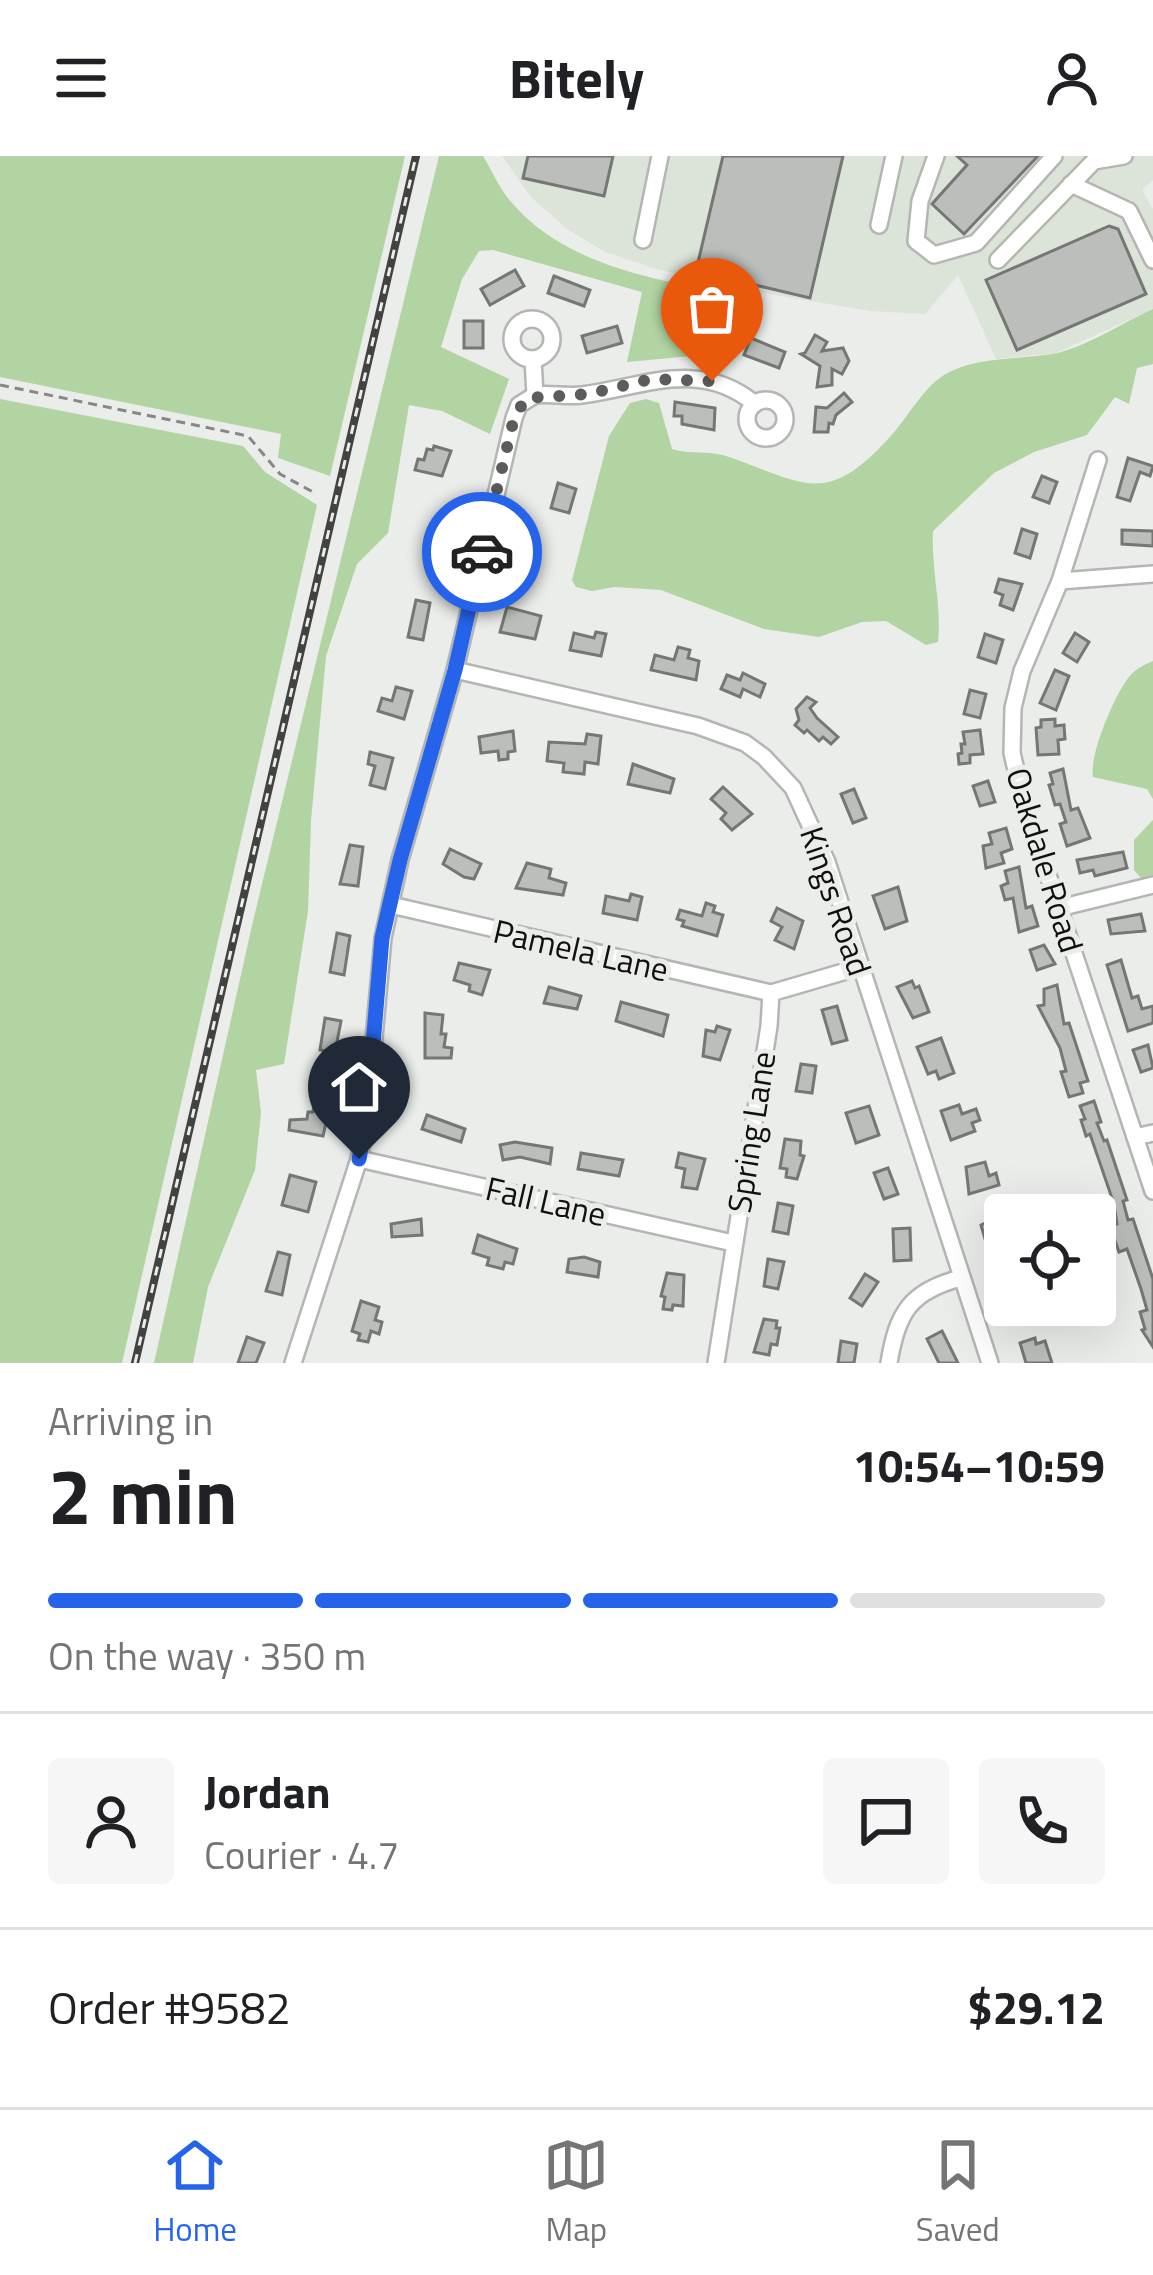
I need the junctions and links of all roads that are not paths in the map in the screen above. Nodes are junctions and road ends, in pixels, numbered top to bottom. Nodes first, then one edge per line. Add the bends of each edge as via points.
1 (660, 156) edge
2 (894, 156) edge
3 (936, 156) edge
4 (1054, 156) edge
5 (1124, 156) edge
6 (1071, 184) junction
7 (879, 226) dead end
8 (643, 240) dead end
9 (998, 260) dead end
10 (1153, 260) edge
11 (533, 359) dead end
12 (535, 395) junction
13 (754, 404) dead end
14 (1098, 460) dead end
15 (1153, 574) edge
16 (1060, 581) junction
17 (455, 670) junction
18 (1153, 885) edge
19 (391, 905) junction
20 (1059, 908) junction
21 (860, 967) junction
22 (771, 993) junction
23 (1153, 1133) edge
24 (1135, 1137) junction
25 (359, 1159) junction
26 (1153, 1191) edge
27 (733, 1244) junction
28 (961, 1278) junction
29 (293, 1363) edge
30 (716, 1363) edge
31 (889, 1363) edge
32 (990, 1363) edge

1 - 8 street
2 - 7 street
3 - 4 street via 916,242 934,256 976,243
5 - 6 street via 1094,161
6 - 9 street
6 - 10 street via 1129,211
11 - 12 street
12 - 13 street via 680,377 721,383
12 - 17 street via 514,418
14 - 16 street, Oakdale Road
15 - 16 street
16 - 20 street, Oakdale Road via 1022,671 1010,734
17 - 19 street
17 - 21 street, Kings Road via 745,743 793,788 806,812
18 - 20 street
19 - 22 street, Pamela Lane
19 - 25 street
20 - 24 street, Oakdale Road
21 - 22 street
21 - 28 street, Kings Road
22 - 27 street, Spring Lane
23 - 24 street
24 - 26 street, Oakdale Road
25 - 27 street, Fall Lane
25 - 29 street
27 - 30 street, Spring Lane
28 - 31 street via 915,1298
28 - 32 street, Kings Road

